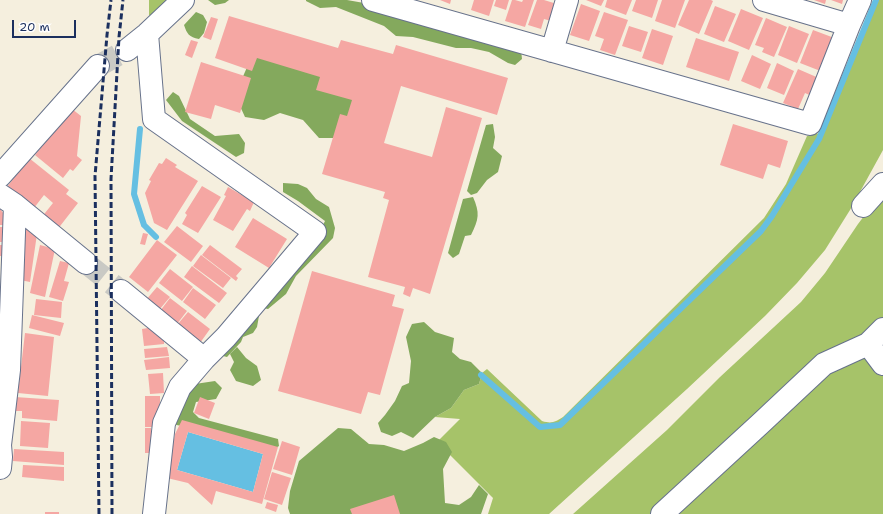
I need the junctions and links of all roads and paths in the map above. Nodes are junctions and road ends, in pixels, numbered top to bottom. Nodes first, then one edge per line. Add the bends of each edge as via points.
1 (183, 0) edge
2 (373, 0) edge
3 (567, 0) edge
4 (764, 0) edge
5 (860, 0) edge
6 (850, 24) junction
7 (146, 34) junction
8 (127, 50) tunnel mouth
9 (552, 51) junction
10 (98, 66) tunnel mouth
11 (0, 176) edge
12 (883, 184) edge
13 (8, 200) edge
14 (863, 206) dead end
15 (86, 262) tunnel mouth
16 (121, 291) tunnel mouth
17 (883, 329) edge
18 (868, 344) junction
19 (204, 359) junction
20 (883, 364) edge
21 (5, 369) edge
22 (0, 445) edge
23 (0, 468) edge
24 (154, 514) edge
25 (662, 514) edge

1 - 7 street
2 - 9 street
3 - 9 street
4 - 6 street
5 - 6 street
6 - 9 street via 810,124
7 - 8 street
7 - 19 street via 154,119 315,232 226,337
10 - 11 street
12 - 14 street
13 - 15 street
13 - 21 street
16 - 19 street
17 - 18 street
18 - 20 street
18 - 25 street via 824,364
19 - 24 street via 180,387 164,423
21 - 22 street
22 - 23 street

